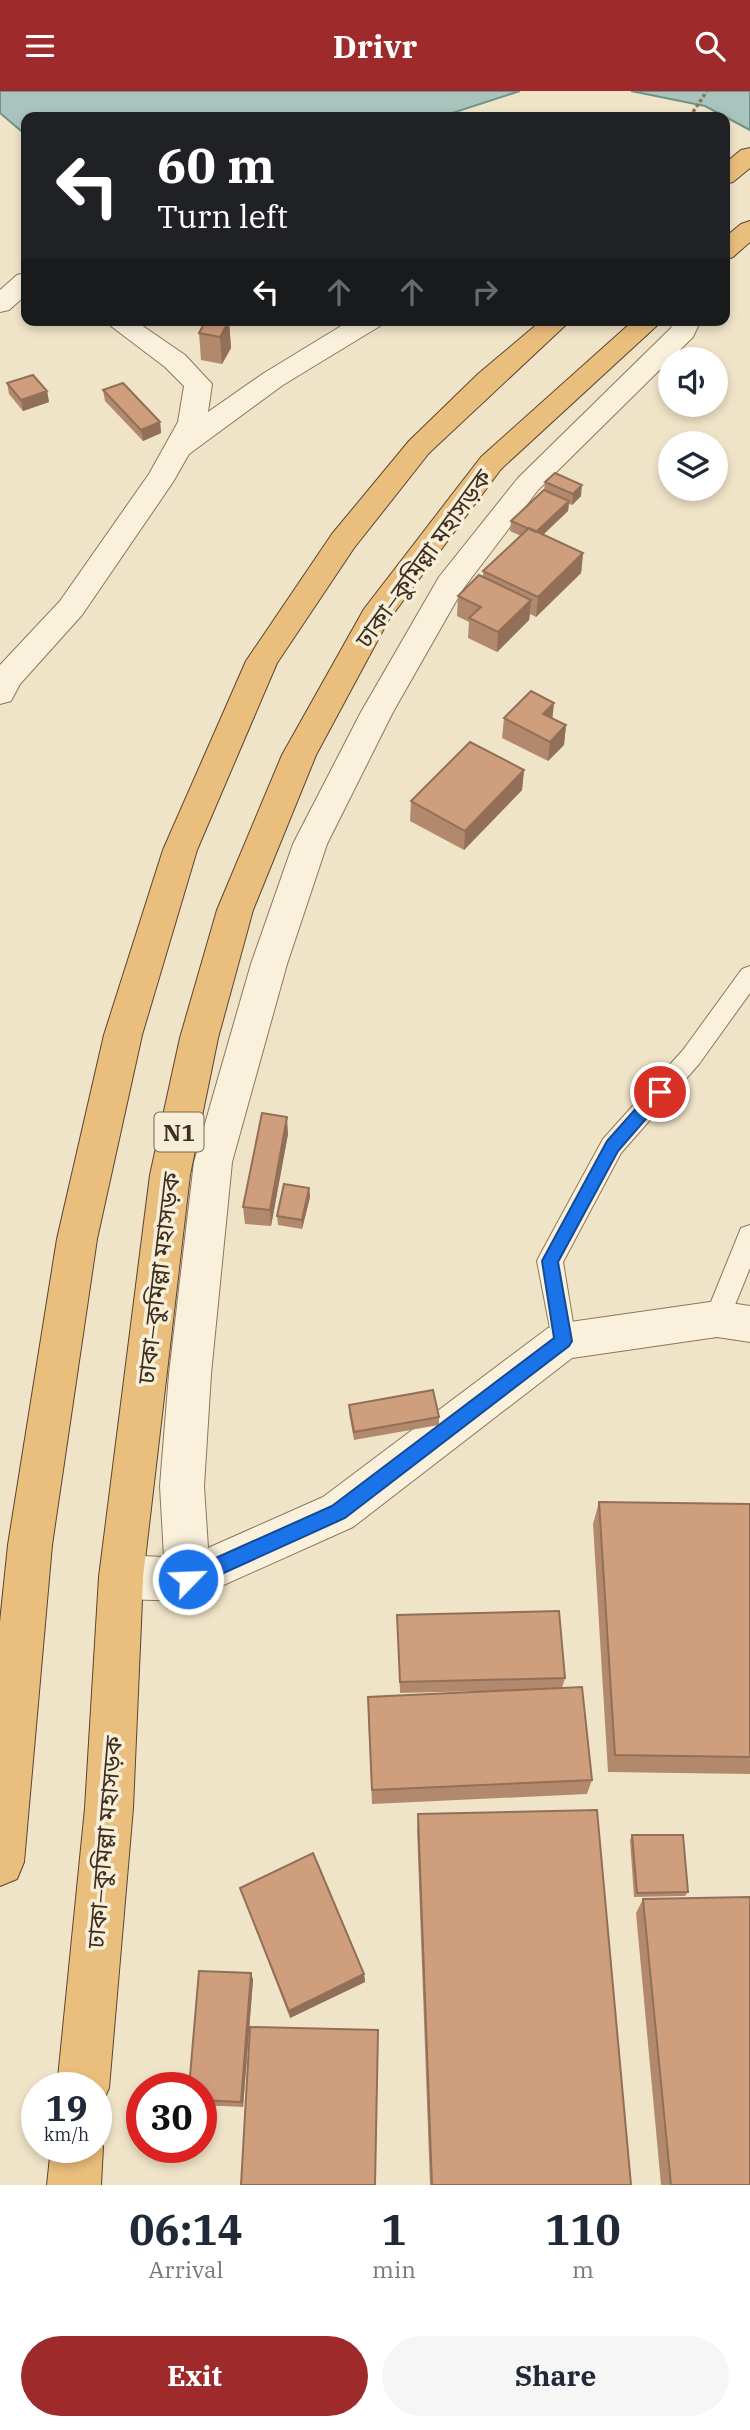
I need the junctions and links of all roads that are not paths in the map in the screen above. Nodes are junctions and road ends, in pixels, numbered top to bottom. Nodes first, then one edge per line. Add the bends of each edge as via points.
1 (750, 155) edge
2 (730, 172) edge
3 (750, 229) edge
4 (730, 247) edge
5 (20, 272) edge
6 (0, 304) edge
7 (125, 326) edge
8 (361, 326) edge
9 (551, 326) edge
10 (643, 326) edge
11 (685, 326) edge
12 (180, 447) junction
13 (0, 693) edge
14 (750, 975) edge
15 (750, 1236) edge
16 (733, 1322) edge
17 (563, 1341) junction
18 (121, 1577) junction
19 (188, 1579) junction
20 (2, 1800) edge
21 (0, 1862) edge
22 (84, 2072) edge
23 (76, 2163) edge
24 (74, 2185) edge

1 - 2 highway
3 - 4 highway
5 - 6 street
7 - 12 street via 175,361 198,384 192,422
8 - 12 street via 219,415
9 - 20 highway via 419,447 343,541 262,661 180,850 123,1035 77,1239 30,1545
10 - 18 highway, ঢাকা–কুমিল্লা মহাসড়ক / N1 via 491,463 375,616 299,755 235,910 199,1038 168,1188
11 - 19 street via 528,484 450,584 377,712 310,844 269,964 213,1162 182,1486
12 - 13 street via 71,608 6,679
14 - 17 lane via 691,1056 612,1146 550,1261
15 - 16 lane
16 - 17 street
17 - 19 street via 338,1512
18 - 19 street
18 - 22 highway, ঢাকা–কুমিল্লা মহাসড়ক / N1 via 109,1808
20 - 21 highway
23 - 24 highway

